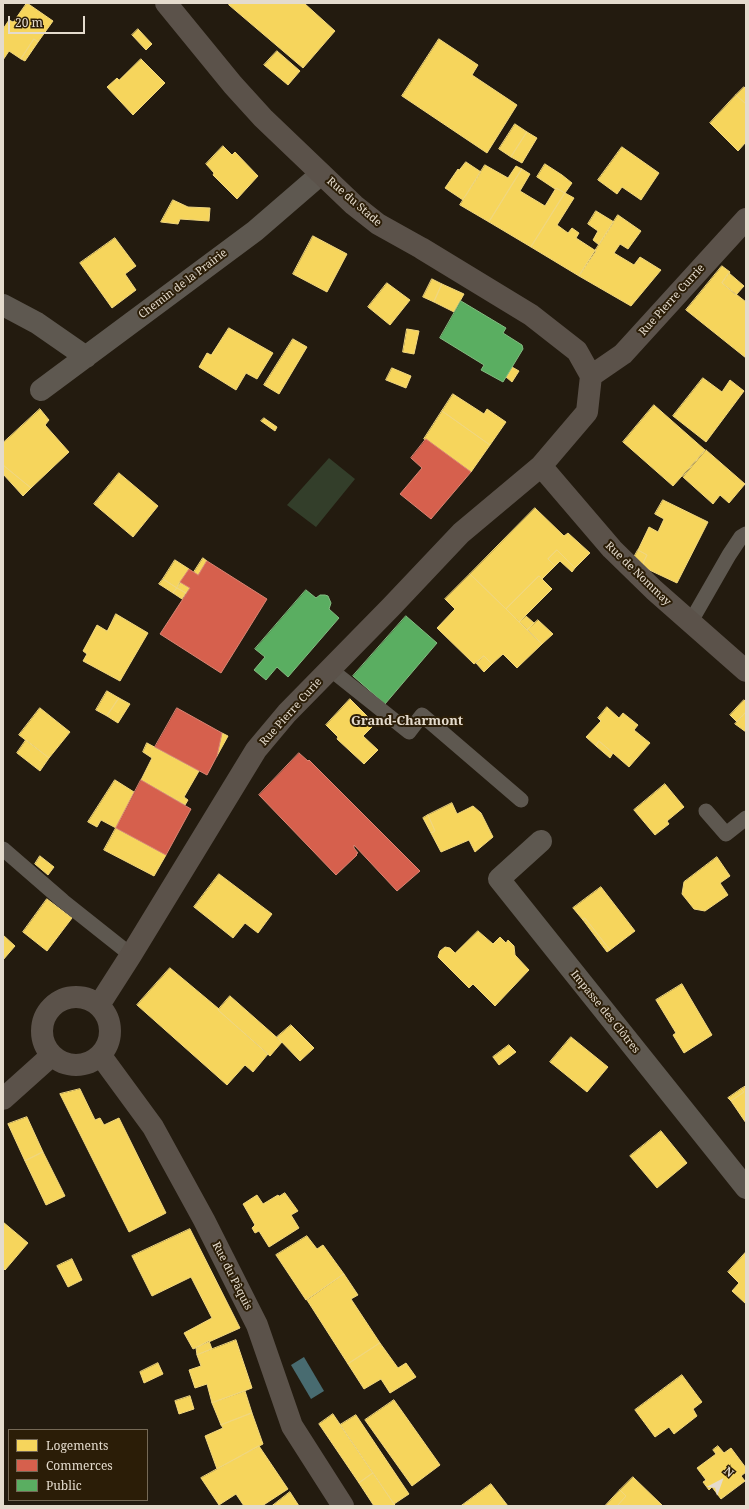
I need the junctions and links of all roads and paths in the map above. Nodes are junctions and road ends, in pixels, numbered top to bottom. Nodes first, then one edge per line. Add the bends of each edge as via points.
1 (166, 3) edge
2 (321, 174) junction
3 (746, 218) edge
4 (3, 305) edge
5 (86, 357) junction
6 (591, 376) junction
7 (41, 390) dead end
8 (541, 466) junction
9 (746, 534) edge
10 (690, 623) junction
11 (330, 669) junction
12 (746, 671) edge
13 (521, 800) dead end
14 (706, 811) dead end
15 (746, 818) edge
16 (541, 841) dead end
17 (3, 849) edge
18 (131, 955) junction
19 (99, 1005) junction
20 (51, 1056) junction
21 (101, 1056) junction
22 (3, 1099) edge
23 (746, 1188) edge
24 (342, 1506) edge

1 - 2 street, Rue du Stade via 233,85
2 - 5 street, Chemin de la Prairie via 255,231
2 - 6 street, Rue du Stade via 378,224 531,315 576,351
3 - 6 street, Rue Pierre Currie via 623,354
4 - 5 street via 36,323
5 - 7 street, Chemin de la Prairie
6 - 8 street, Rue Pierre Curie via 587,412
8 - 10 street, Rue de Nommay via 612,549
8 - 11 street, Rue Pierre Curie via 461,532
9 - 10 lane via 729,555
10 - 12 street, Rue de Nommay
11 - 13 lane via 409,732 422,715
11 - 18 street, Rue Pierre Curie via 287,713 256,750
14 - 15 lane via 726,834
16 - 23 street, Impasse des Clôtres via 500,879
17 - 18 lane
18 - 19 street, Rue Pierre Curie
19 - 20 street via 79,997 59,1001 44,1016 42,1037
19 - 21 street via 109,1020 110,1039
20 - 21 street via 67,1065 86,1065
20 - 22 street
21 - 24 street, Rue du Pâquis via 153,1126 204,1220 257,1325 292,1426

